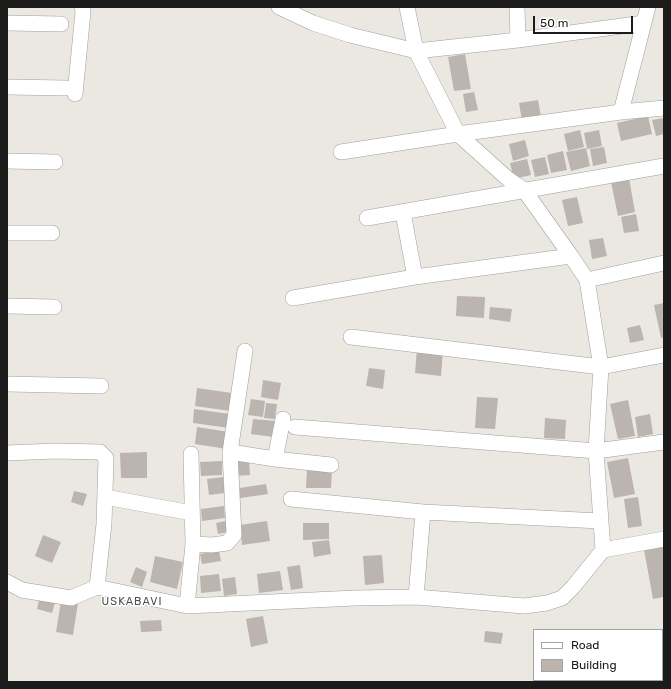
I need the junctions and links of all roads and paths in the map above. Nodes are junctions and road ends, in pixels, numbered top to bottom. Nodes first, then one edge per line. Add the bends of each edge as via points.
1 (82, 7) edge
2 (279, 7) edge
3 (407, 7) edge
4 (517, 7) edge
5 (648, 7) edge
6 (7, 23) edge
7 (644, 23) junction
8 (61, 24) dead end
9 (518, 40) junction
10 (416, 51) junction
11 (7, 87) edge
12 (664, 108) edge
13 (621, 112) junction
14 (458, 134) junction
15 (341, 152) dead end
16 (7, 161) edge
17 (55, 162) dead end
18 (664, 166) edge
19 (524, 190) junction
20 (403, 212) junction
21 (367, 218) dead end
22 (7, 233) edge
23 (52, 234) dead end
24 (571, 256) junction
25 (664, 263) edge
26 (415, 277) junction
27 (587, 280) junction
28 (293, 298) dead end
29 (7, 306) edge
30 (54, 307) dead end
31 (351, 337) dead end
32 (245, 351) dead end
33 (664, 355) edge
34 (601, 367) junction
35 (7, 384) edge
36 (101, 386) dead end
37 (664, 442) edge
38 (596, 451) junction
39 (230, 452) junction
40 (7, 453) edge
41 (190, 454) dead end
42 (275, 459) junction
43 (331, 465) dead end
44 (105, 497) junction
45 (291, 499) dead end
46 (423, 512) junction
47 (192, 513) junction
48 (600, 522) junction
49 (664, 539) edge
50 (192, 544) junction
51 (603, 550) junction
52 (7, 582) edge
53 (97, 587) junction
54 (416, 597) junction
55 (187, 606) junction

1 - 11 street via 71,91
2 - 10 street via 313,23 350,35
3 - 10 street
4 - 9 street
5 - 7 street
6 - 8 street
7 - 9 street
7 - 13 street
9 - 10 street
10 - 14 street
12 - 13 street
13 - 14 street
14 - 15 street
14 - 19 street
16 - 17 street
18 - 19 street
19 - 20 street
19 - 24 street
20 - 21 street
20 - 26 street
22 - 23 street
24 - 26 street
24 - 27 street
25 - 27 street
26 - 28 street
27 - 34 street
29 - 30 street
31 - 34 street
32 - 39 street
33 - 34 street
34 - 38 street
35 - 36 street
37 - 38 street
38 - 42 street via 289,423
38 - 48 street
39 - 42 street
39 - 50 street via 234,535 228,543
40 - 44 street via 100,452 106,458
41 - 47 street
42 - 43 street
44 - 47 street
44 - 53 street
45 - 46 street
46 - 48 street
46 - 54 street
47 - 50 street
48 - 51 street
49 - 51 street
50 - 55 street
51 - 54 street via 574,588 562,598 547,603 524,606
52 - 53 street via 22,590 71,598
53 - 55 street
54 - 55 street

